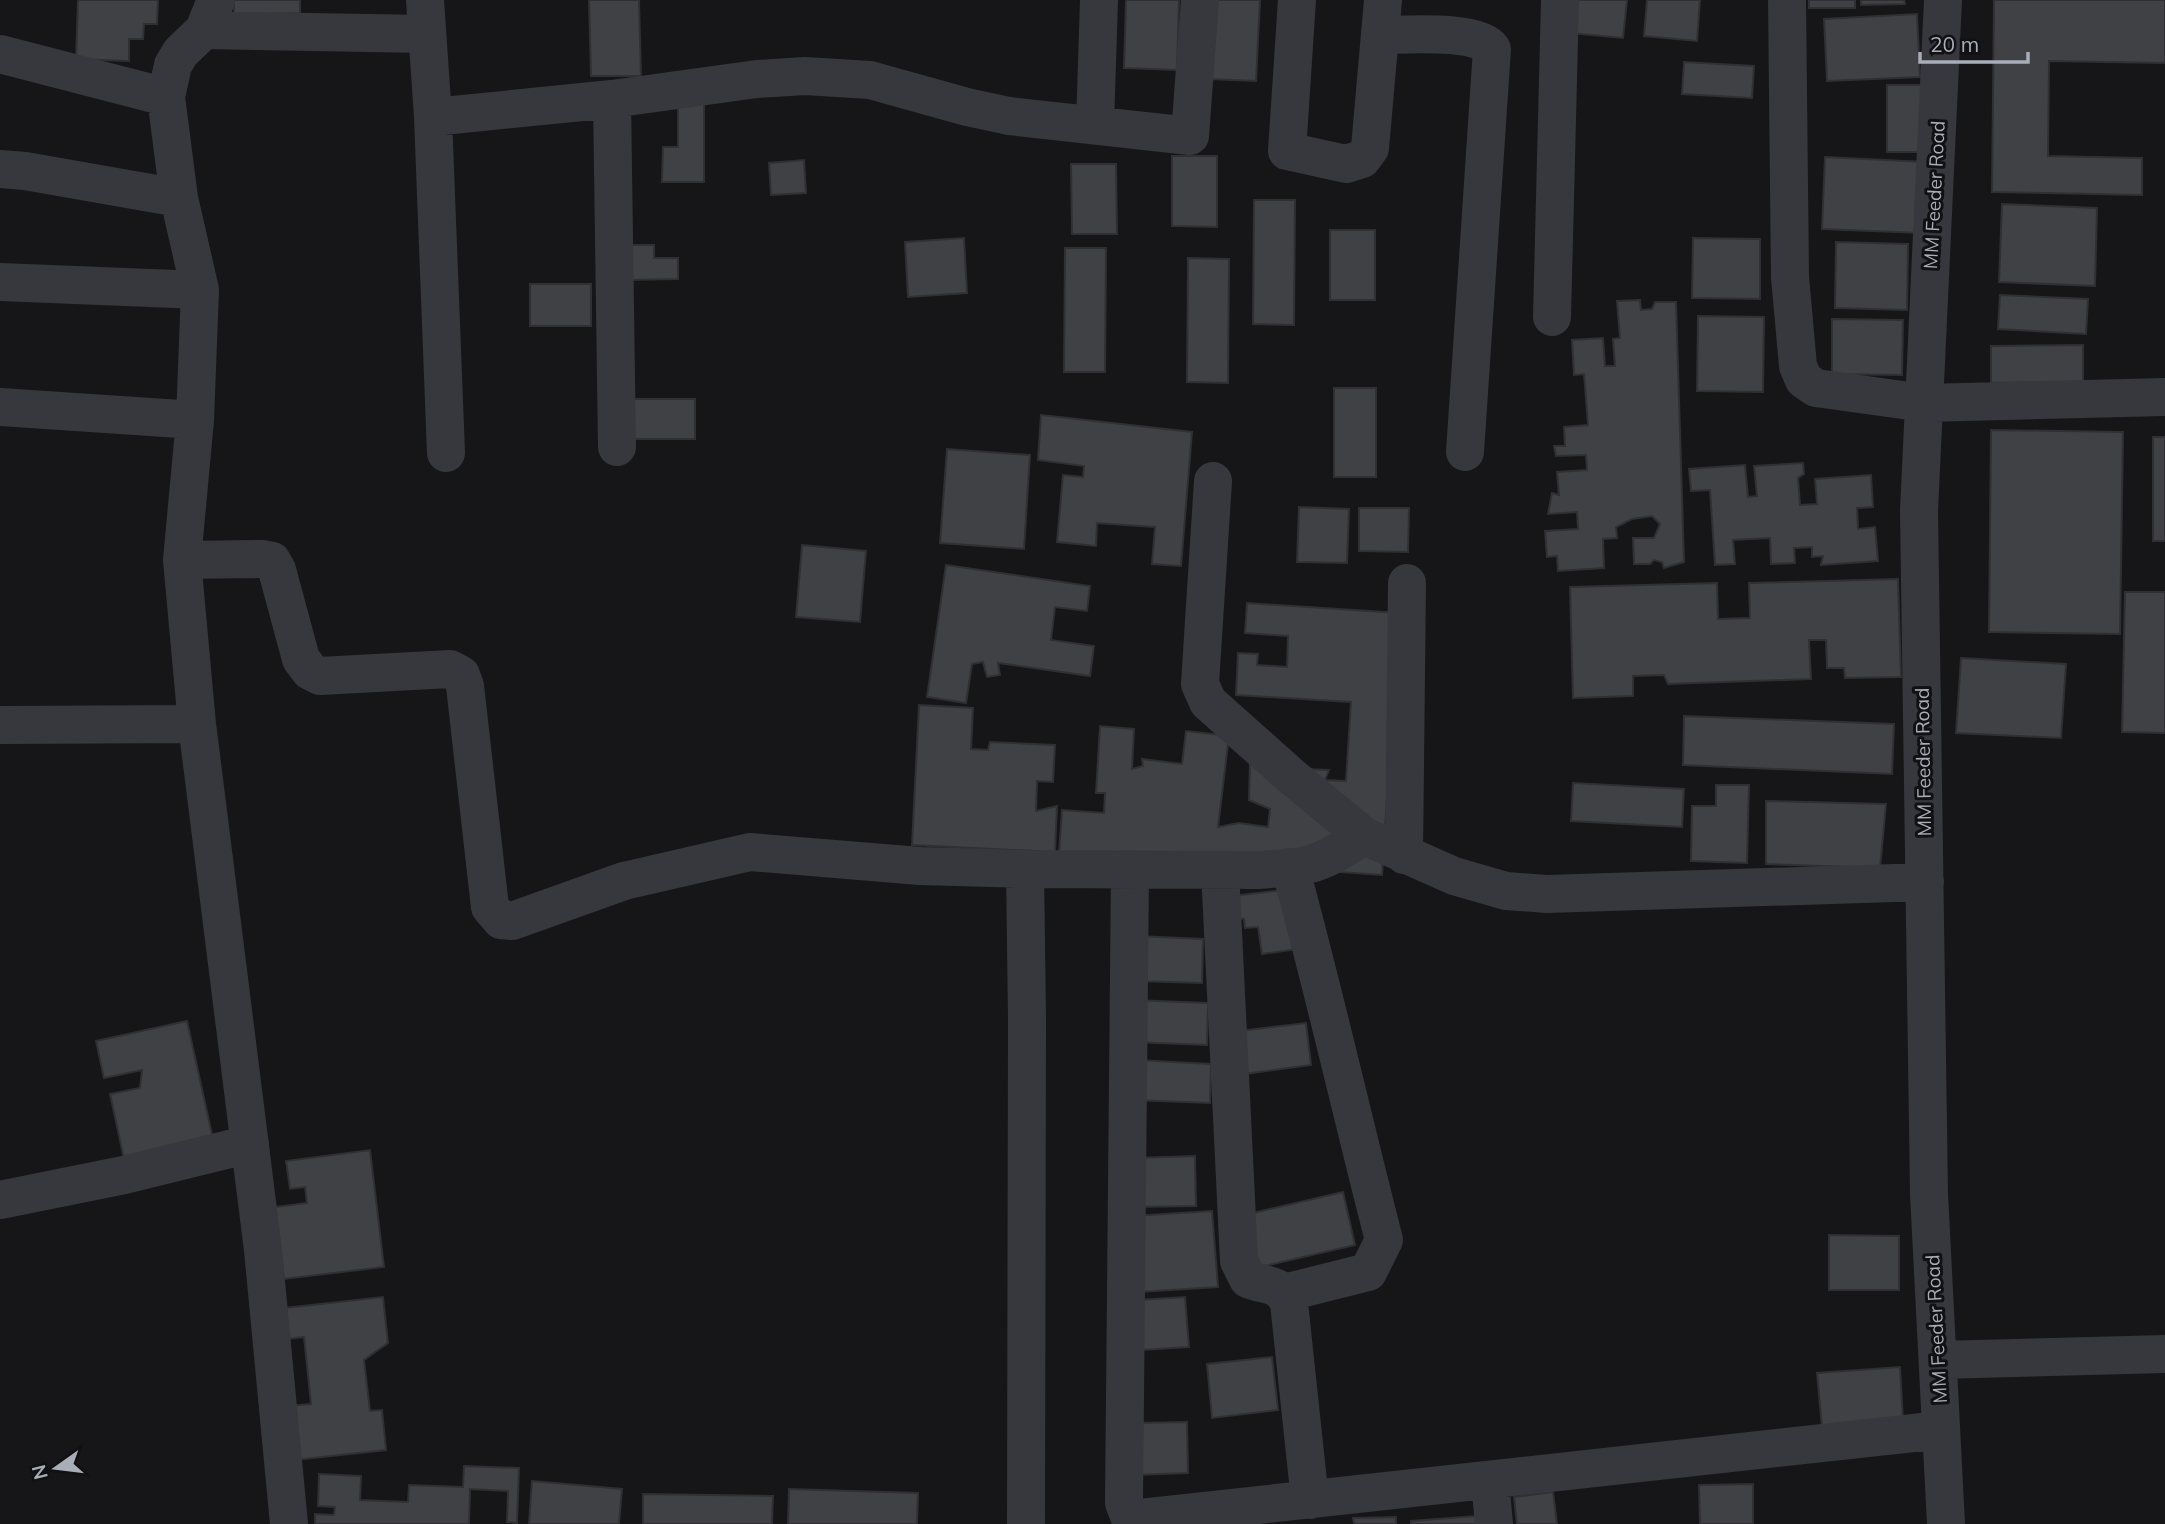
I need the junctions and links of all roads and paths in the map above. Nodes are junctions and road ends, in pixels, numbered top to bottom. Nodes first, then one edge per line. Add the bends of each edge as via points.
1 (1099, 0) edge
2 (1200, 0) edge
3 (1297, 0) edge
4 (1560, 0) edge
5 (1787, 0) edge
6 (1943, 0) edge
7 (210, 15) edge
8 (426, 17) edge
9 (1382, 17) edge
10 (0, 54) edge
11 (166, 97) junction
12 (612, 99) junction
13 (433, 117) junction
14 (1095, 125) junction
15 (0, 169) edge
16 (179, 198) junction
17 (0, 282) edge
18 (200, 290) junction
19 (1552, 317) dead end
20 (2165, 397) edge
21 (1924, 403) junction
22 (0, 407) edge
23 (195, 420) junction
24 (617, 447) dead end
25 (1465, 452) dead end
26 (446, 453) dead end
27 (1213, 481) dead end
28 (182, 560) junction
29 (1407, 583) dead end
30 (197, 724) junction
31 (0, 725) edge
32 (1364, 836) junction
33 (1404, 855) junction
34 (1290, 867) junction
35 (1025, 869) junction
36 (1130, 869) junction
37 (1220, 870) junction
38 (1925, 882) junction
39 (250, 1144) junction
40 (0, 1200) edge
41 (1284, 1293) junction
42 (2165, 1354) edge
43 (1938, 1360) junction
44 (1941, 1430) junction
45 (1490, 1481) junction
46 (1310, 1500) junction
47 (289, 1524) edge
48 (1026, 1524) edge
49 (1494, 1524) edge
50 (1946, 1524) edge

1 - 14 street
2 - 14 street via 1190,135
3 - 9 street via 1287,151 1346,164 1362,159 1370,148
4 - 19 street
5 - 21 street via 1790,277 1798,366 1804,380 1816,387
6 - 21 street, MM Feeder Road
7 - 8 street
7 - 11 street via 173,65
8 - 13 street
9 - 25 street via 1481,39 1492,49
10 - 11 street
11 - 16 street
12 - 13 street
12 - 14 street via 805,76 870,80 999,114
12 - 24 street
13 - 26 street
15 - 16 street
16 - 18 street
17 - 18 street
18 - 23 street
20 - 21 street
21 - 38 street, MM Feeder Road via 1920,511
22 - 23 street
23 - 28 street
27 - 32 street via 1200,684 1208,702
28 - 30 street
28 - 35 street via 272,561 301,659 320,676 450,669 461,675 490,907 501,920 512,922 624,881 750,852
29 - 33 street
30 - 31 street
30 - 39 street
32 - 33 street
32 - 34 street via 1333,855
33 - 38 street via 1454,876 1506,891 1533,893
34 - 37 street
34 - 41 street via 1384,1240 1368,1272
35 - 36 street
35 - 48 street
36 - 37 street
36 - 46 street via 1124,1503 1129,1516 1140,1518
37 - 41 street via 1239,1261 1248,1279 1276,1286
38 - 43 street, MM Feeder Road
39 - 40 street
39 - 47 street
41 - 46 street via 1289,1303
42 - 43 street
43 - 44 street, MM Feeder Road
44 - 45 street
44 - 50 street, MM Feeder Road
45 - 46 street
45 - 49 street

